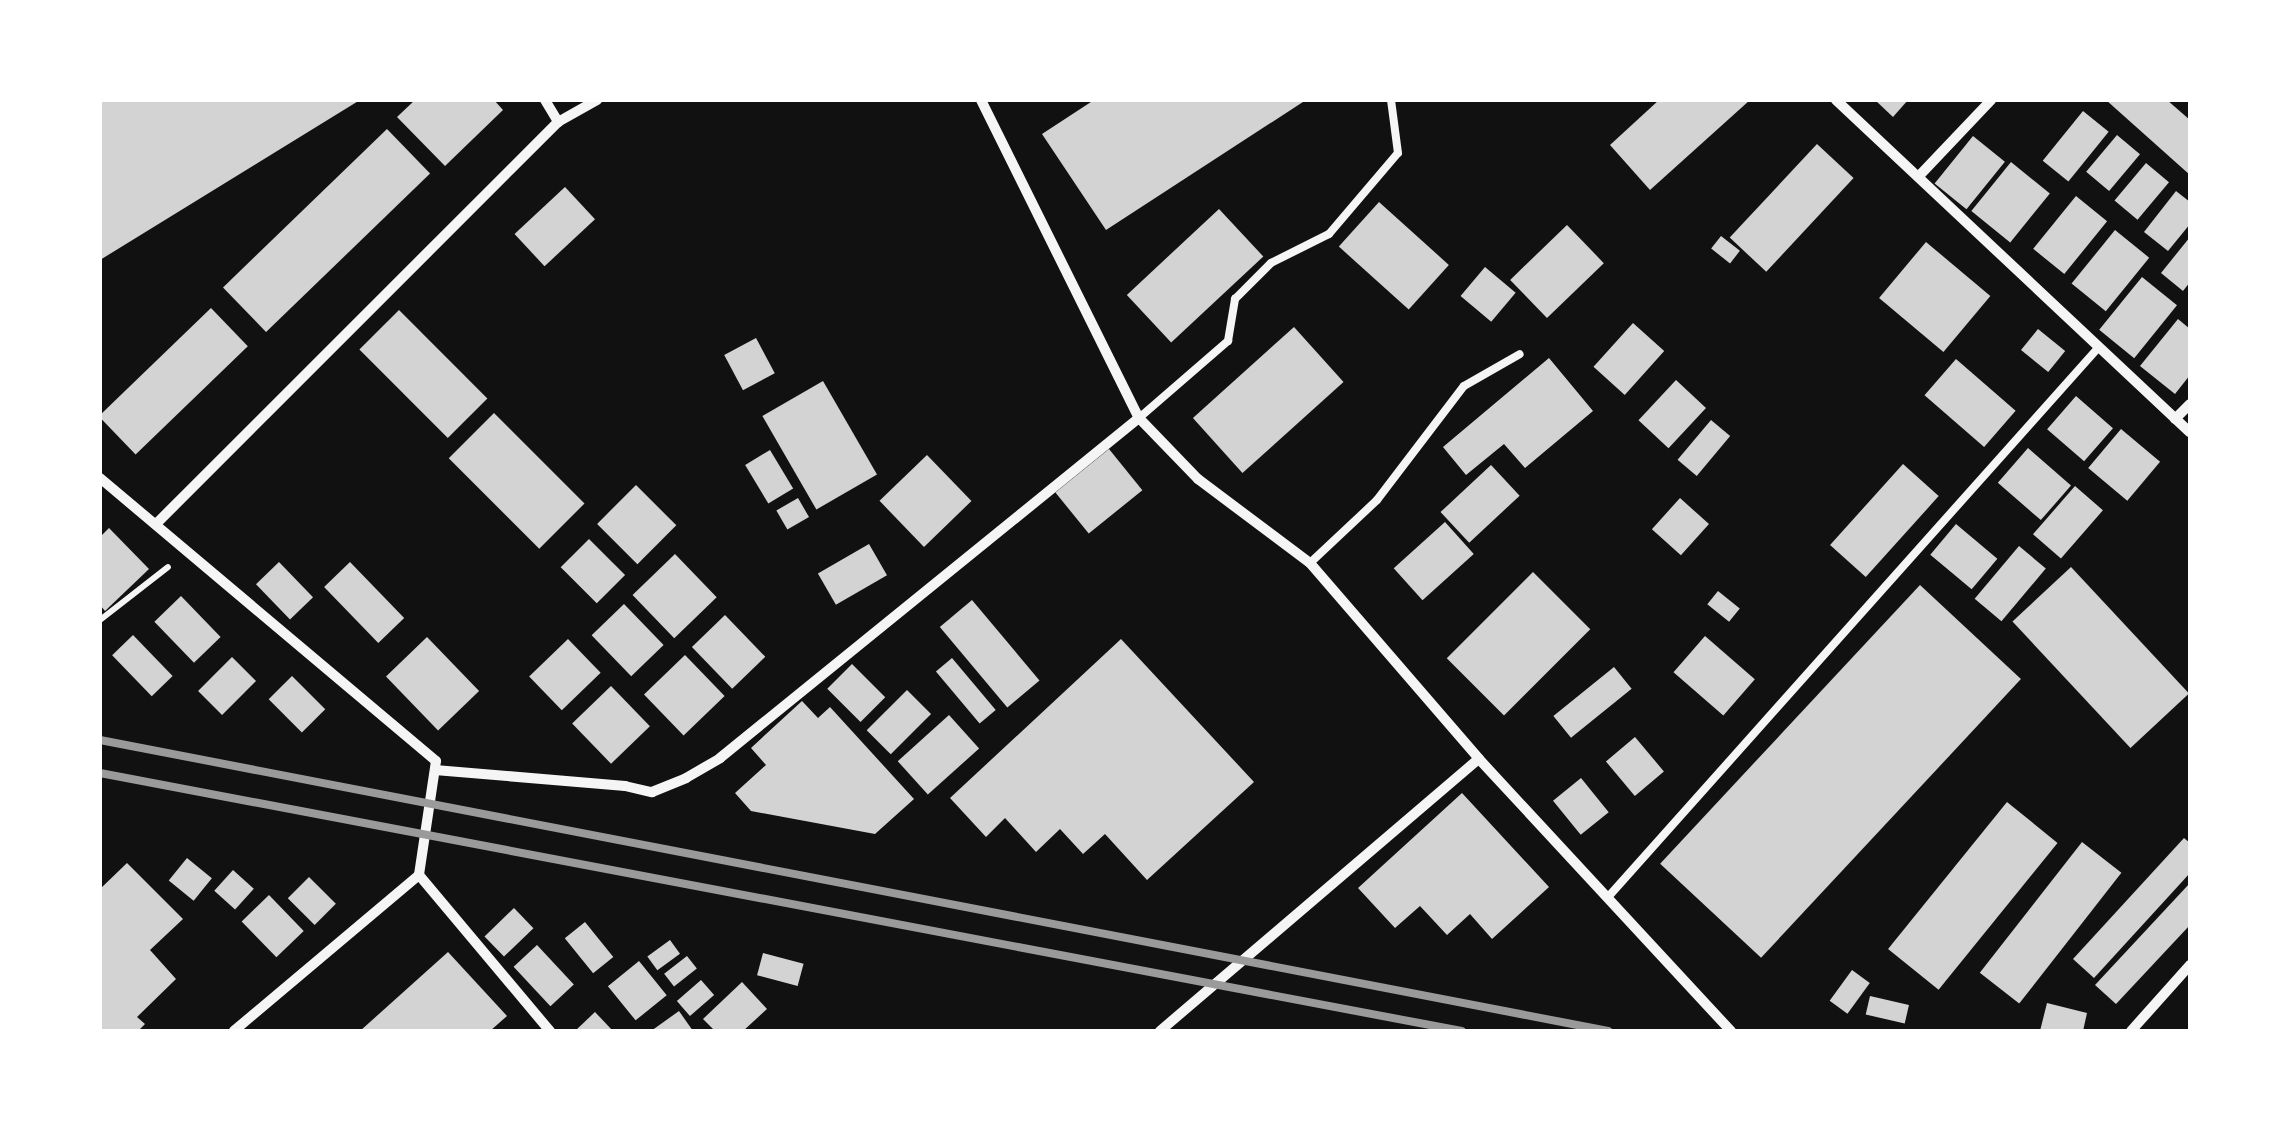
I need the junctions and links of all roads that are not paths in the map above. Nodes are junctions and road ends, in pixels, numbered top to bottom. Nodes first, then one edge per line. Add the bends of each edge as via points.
1 (545, 100) edge
2 (597, 100) edge
3 (981, 100) edge
4 (1391, 100) edge
5 (1836, 100) edge
6 (1991, 100) edge
7 (558, 122) junction
8 (1919, 176) junction
9 (2098, 348) junction
10 (1520, 354) dead end
11 (2190, 404) edge
12 (1139, 418) junction
13 (2175, 419) junction
14 (2190, 432) edge
15 (100, 478) edge
16 (156, 524) junction
17 (1310, 563) junction
18 (1479, 759) junction
19 (435, 770) junction
20 (419, 875) junction
21 (1609, 896) junction
22 (2190, 965) edge
23 (234, 1031) edge
24 (550, 1031) edge
25 (1160, 1031) edge
26 (1730, 1031) edge
27 (2132, 1031) edge

1 - 7 street
2 - 7 street
3 - 12 street
4 - 12 lane via 1398,153 1329,234 1271,262 1235,300 1228,341
5 - 8 street
6 - 8 street
7 - 16 street
8 - 9 street
9 - 13 street
9 - 21 lane
10 - 17 lane via 1464,386 1377,500
11 - 13 street
12 - 17 street via 1198,478
12 - 19 street via 720,758 686,778 652,792
13 - 14 street
15 - 16 street
16 - 19 street via 436,761
17 - 18 street
18 - 21 street
18 - 25 street
19 - 20 street
20 - 23 street
20 - 24 street
21 - 26 street
22 - 27 street

